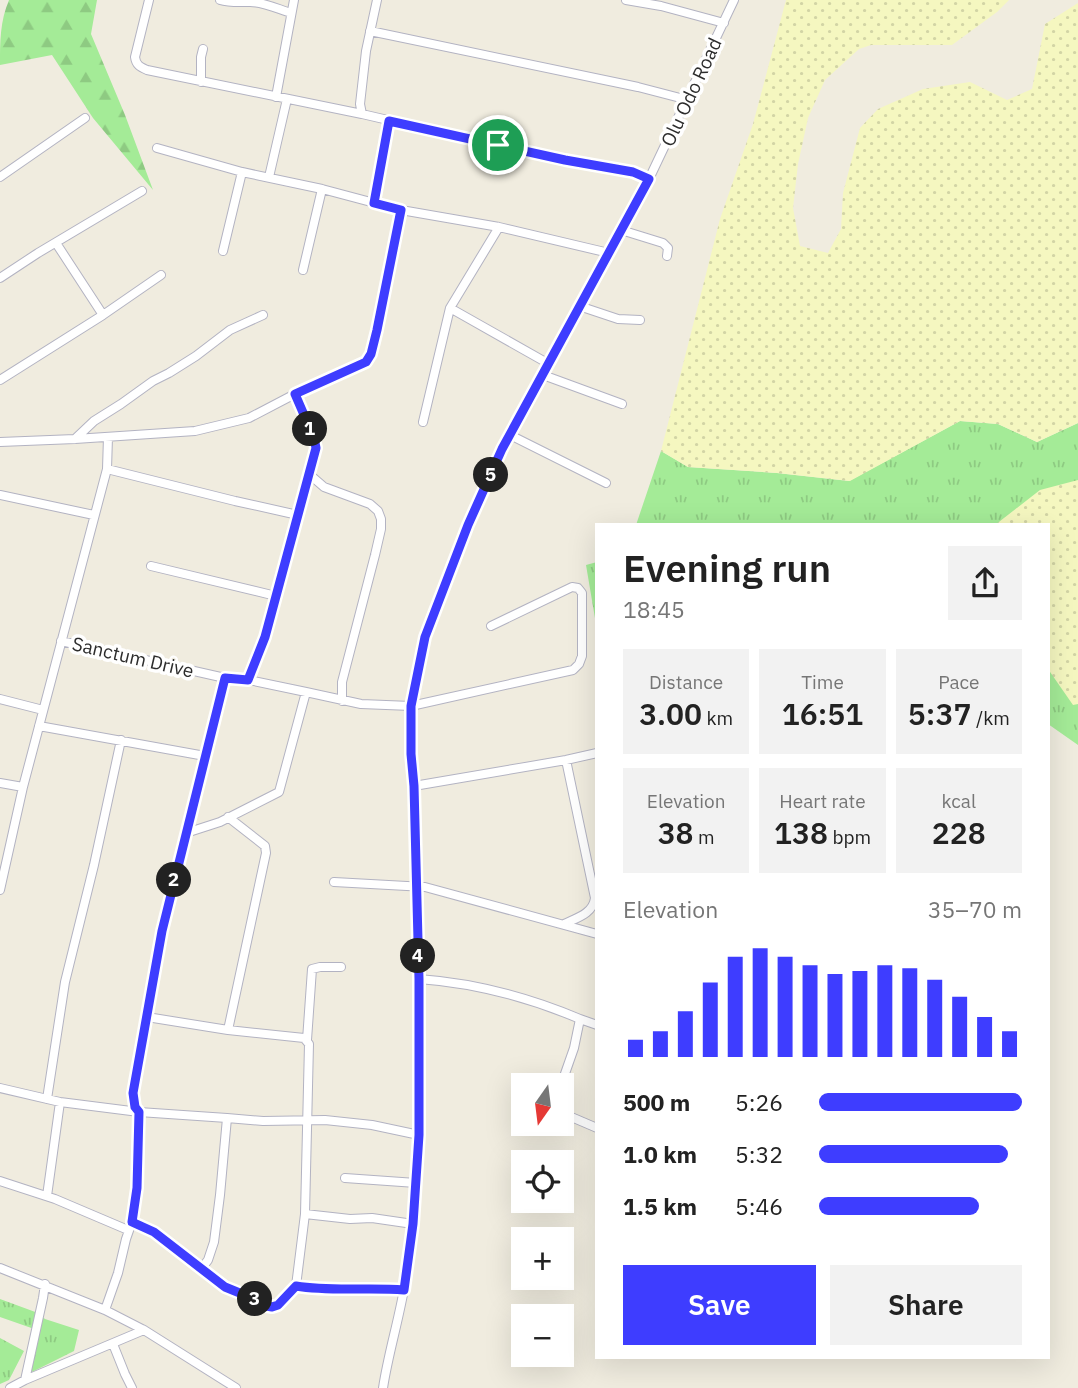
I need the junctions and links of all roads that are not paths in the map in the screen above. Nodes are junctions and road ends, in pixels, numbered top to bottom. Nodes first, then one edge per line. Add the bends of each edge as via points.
1 (149, 0) edge
2 (220, 0) edge
3 (294, 0) edge
4 (377, 0) edge
5 (625, 0) edge
6 (734, 0) edge
7 (291, 13) junction
8 (724, 23) junction
9 (370, 32) junction
10 (203, 48) dead end
11 (201, 82) junction
12 (275, 97) junction
13 (287, 99) junction
14 (688, 100) junction
15 (362, 114) junction
16 (85, 118) dead end
17 (389, 121) junction
18 (157, 148) dead end
19 (242, 172) junction
20 (0, 177) edge
21 (269, 177) junction
22 (649, 179) junction
23 (322, 189) junction
24 (142, 191) dead end
25 (374, 203) junction
26 (401, 210) junction
27 (499, 228) junction
28 (621, 230) junction
29 (56, 243) junction
30 (223, 251) dead end
31 (609, 253) junction
32 (667, 256) dead end
33 (303, 270) dead end
34 (160, 275) dead end
35 (0, 278) edge
36 (579, 306) junction
37 (450, 308) junction
38 (103, 315) junction
39 (263, 315) dead end
40 (640, 320) dead end
41 (549, 364) junction
42 (543, 375) junction
43 (0, 380) edge
44 (295, 394) junction
45 (622, 404) dead end
46 (423, 422) dead end
47 (510, 435) junction
48 (108, 437) junction
49 (75, 439) junction
50 (0, 442) edge
51 (107, 470) junction
52 (309, 474) junction
53 (606, 483) dead end
54 (0, 495) edge
55 (94, 515) junction
56 (298, 515) junction
57 (151, 565) dead end
58 (276, 596) junction
59 (491, 626) dead end
60 (61, 640) junction
61 (225, 678) junction
62 (248, 680) junction
63 (306, 692) junction
64 (0, 699) edge
65 (342, 701) junction
66 (411, 706) junction
67 (43, 710) junction
68 (39, 726) junction
69 (121, 740) junction
70 (595, 753) edge
71 (205, 756) junction
72 (566, 760) junction
73 (0, 783) edge
74 (23, 786) junction
75 (414, 786) junction
76 (228, 817) junction
77 (186, 833) junction
78 (334, 882) dead end
79 (416, 885) junction
80 (0, 890) edge
81 (595, 905) edge
82 (564, 925) junction
83 (595, 933) edge
84 (341, 967) dead end
85 (419, 979) junction
86 (147, 1017) junction
87 (580, 1019) junction
88 (595, 1024) edge
89 (228, 1030) junction
90 (307, 1040) junction
91 (565, 1073) edge
92 (0, 1088) edge
93 (47, 1099) junction
94 (60, 1102) junction
95 (139, 1112) junction
96 (227, 1118) junction
97 (574, 1118) edge
98 (307, 1121) junction
99 (595, 1127) edge
100 (419, 1135) junction
101 (345, 1178) dead end
102 (0, 1181) edge
103 (416, 1183) junction
104 (47, 1196) junction
105 (305, 1214) junction
106 (413, 1224) junction
107 (130, 1226) junction
108 (0, 1268) edge
109 (202, 1268) junction
110 (45, 1284) junction
111 (296, 1286) junction
112 (404, 1290) junction
113 (105, 1310) junction
114 (144, 1330) junction
115 (113, 1344) junction
116 (25, 1380) junction
117 (10, 1388) edge
118 (132, 1388) edge
119 (236, 1388) edge
120 (383, 1388) edge

1 - 11 street via 136,63 147,70
2 - 7 street via 262,4
3 - 7 street
4 - 9 street
5 - 8 street
6 - 8 street, Olu Odo Road
7 - 12 street
8 - 14 street, Olu Odo Road
9 - 14 street
9 - 15 street
10 - 11 street
11 - 12 street
12 - 13 street
13 - 15 street
13 - 21 street
14 - 22 street, Olu Odo Road
15 - 17 street
16 - 20 street
17 - 22 street
17 - 25 street
18 - 19 street
19 - 21 street
19 - 30 street
21 - 23 street
22 - 28 street, Olu Odo Road
23 - 25 street
23 - 33 street
24 - 29 street
25 - 26 street
26 - 27 street
26 - 44 street via 371,354 366,362
27 - 31 street
27 - 37 street
28 - 31 street, Olu Odo Road
28 - 32 street via 663,243
29 - 35 street
29 - 38 street
31 - 36 street, Olu Odo Road
34 - 38 street
36 - 40 street via 618,319
36 - 41 street, Olu Odo Road
37 - 41 street
37 - 46 street
38 - 43 street
39 - 49 street via 224,334 94,421
41 - 42 street, Olu Odo Road
42 - 45 street
42 - 47 street, Olu Odo Road
44 - 48 street via 250,418 217,426
44 - 52 street via 316,448
47 - 53 street
47 - 66 street, Olu Odo Road via 468,525 425,637
48 - 49 street
48 - 51 street
49 - 50 street
51 - 55 street
51 - 56 street
52 - 56 street
52 - 65 street via 324,487 370,504 382,519 342,682
54 - 55 street
55 - 60 street
56 - 58 street
57 - 58 street
58 - 62 street
59 - 66 street, Sanctum Drive via 572,587 582,593 582,656 573,670
60 - 61 street, Sanctum Drive
60 - 67 street
61 - 62 street, Sanctum Drive
61 - 71 street
62 - 63 street, Sanctum Drive
63 - 65 street, Sanctum Drive
63 - 76 street via 279,792
64 - 67 street
65 - 66 street, Sanctum Drive
66 - 75 street, Olu Odo Road
67 - 68 street
68 - 69 street
68 - 74 street
69 - 71 street
69 - 93 street via 65,982
70 - 72 street
71 - 77 street
72 - 75 street
72 - 81 street
73 - 74 street
74 - 80 street
75 - 79 street, Olu Odo Road
76 - 77 street
76 - 89 street via 265,846 266,853
77 - 86 street
78 - 79 street
79 - 82 street
79 - 85 street, Olu Odo Road
81 - 82 street
82 - 83 street
84 - 90 street via 312,970
85 - 87 street via 481,987
85 - 100 street, Olu Odo Road
86 - 89 street
86 - 95 street via 133,1093
87 - 88 street
87 - 91 street
89 - 90 street
90 - 98 street
92 - 93 street
93 - 94 street
94 - 95 street
94 - 104 street
95 - 96 street
95 - 107 street via 137,1188
96 - 98 street
96 - 109 street via 214,1242
97 - 99 street
98 - 100 street via 372,1125
98 - 105 street
100 - 103 street, Olu Odo Road
101 - 103 street
102 - 104 street
103 - 106 street, Olu Odo Road
104 - 107 street
105 - 106 street
105 - 111 street
106 - 112 street, Olu Odo Road
107 - 109 street via 154,1232
107 - 113 street
108 - 110 street
109 - 111 street via 225,1287 266,1306 278,1305
110 - 113 street
110 - 116 street
111 - 112 street
112 - 120 street, Olu Odo Road
113 - 114 street
114 - 115 street
114 - 119 street
115 - 116 street
115 - 118 street
116 - 117 street

